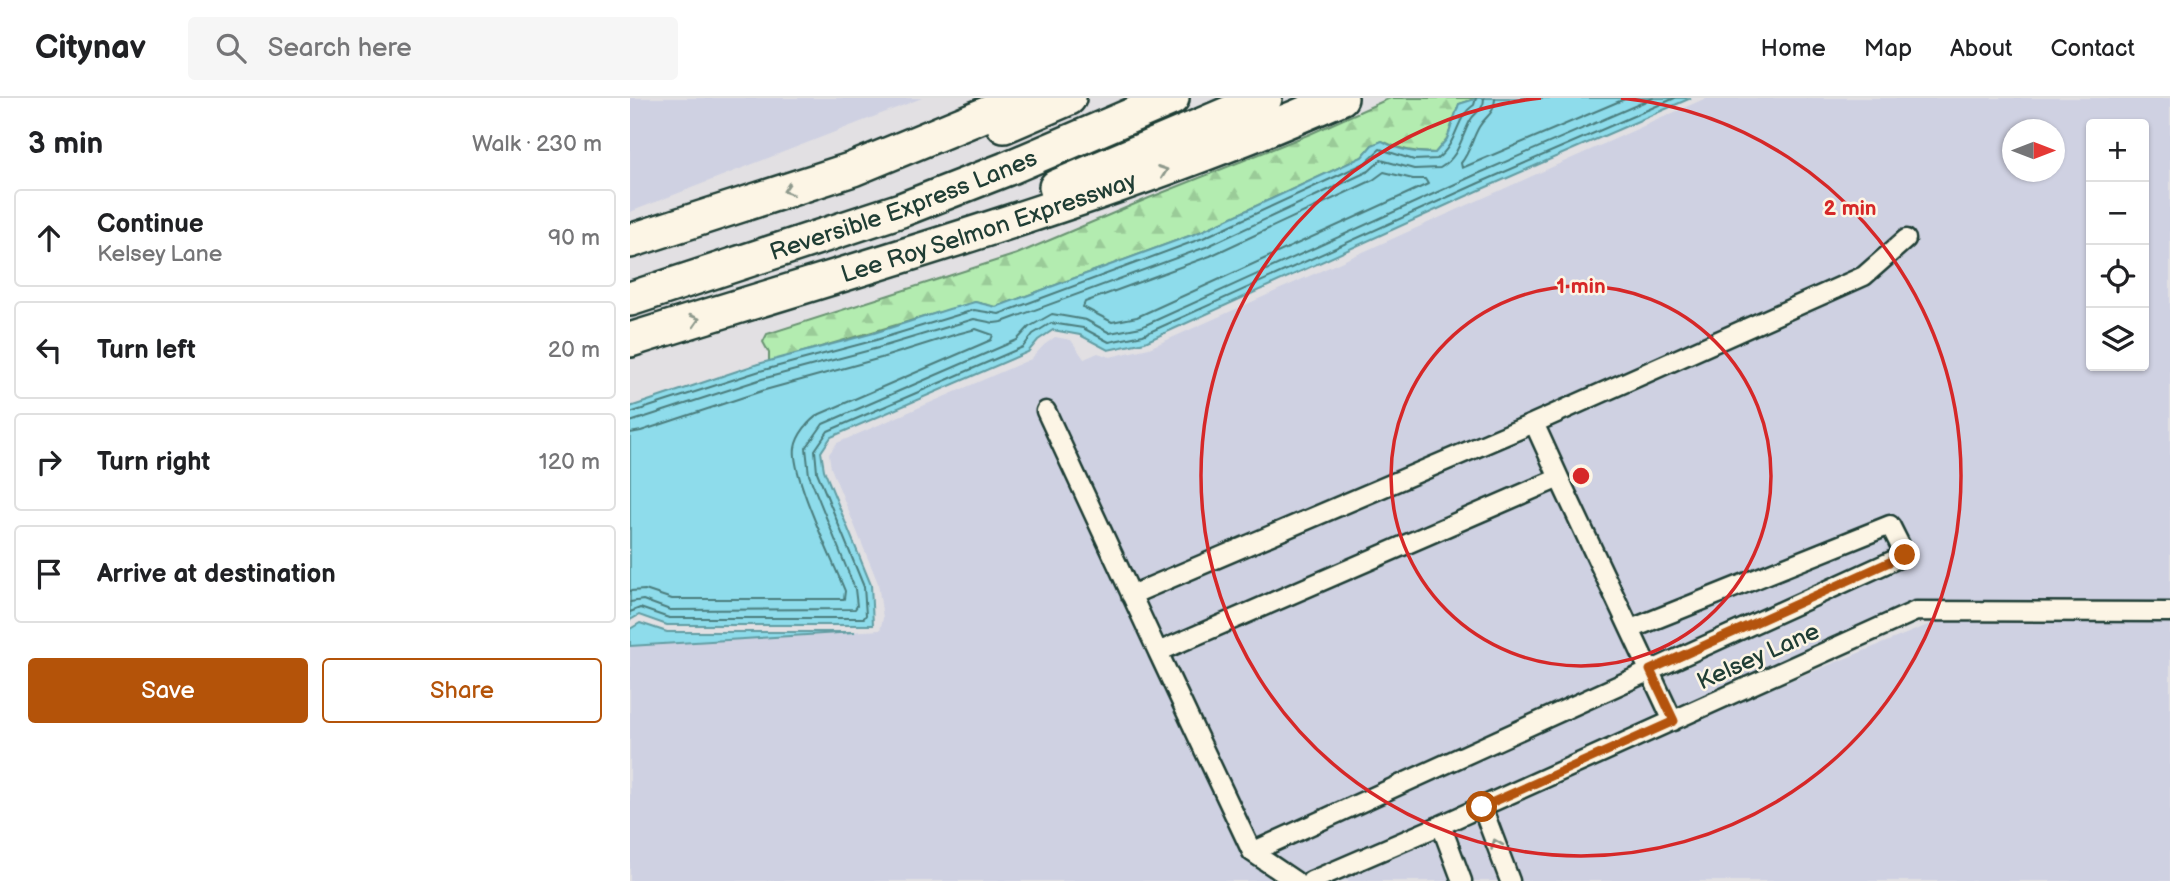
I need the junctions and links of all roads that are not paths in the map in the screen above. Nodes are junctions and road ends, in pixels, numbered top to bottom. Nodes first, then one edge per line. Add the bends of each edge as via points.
1 (1025, 98) edge
2 (1069, 98) edge
3 (1171, 98) edge
4 (1265, 98) edge
5 (1340, 98) edge
6 (853, 169) junction
7 (982, 230) junction
8 (1906, 239) dead end
9 (630, 241) edge
10 (630, 299) edge
11 (630, 340) edge
12 (1046, 411) dead end
13 (1534, 423) junction
14 (1559, 478) junction
15 (1131, 595) junction
16 (2170, 612) edge
17 (1631, 629) junction
18 (1158, 652) junction
19 (1650, 670) junction
20 (1674, 721) junction
21 (1482, 807) junction
22 (1441, 825) junction
23 (1252, 852) junction
24 (1294, 881) edge
25 (1311, 881) edge
26 (1462, 881) edge
27 (1510, 881) edge

1 - 6 highway
2 - 6 highway via 928,155
3 - 10 highway, Reversible Express Lanes via 901,210
4 - 7 highway via 1022,202
7 -> 5 highway, Lee Roy Selmon Expressway via 1168,169
6 -> 9 highway
11 -> 7 highway, Lee Roy Selmon Expressway
8 - 13 street via 1864,276
12 - 15 street
13 - 14 street
13 - 15 street
14 - 17 street
14 - 18 street
15 - 18 street
16 - 20 street, Kelsey Lane via 1916,611
17 - 19 street
17 - 19 street via 1890,525 1905,555
18 - 23 street
19 - 20 street
19 - 23 street
20 - 21 street, Kelsey Lane
21 - 22 street, Kelsey Lane
27 -> 21 street
22 - 25 street, Kelsey Lane
22 - 26 street
23 - 24 street

